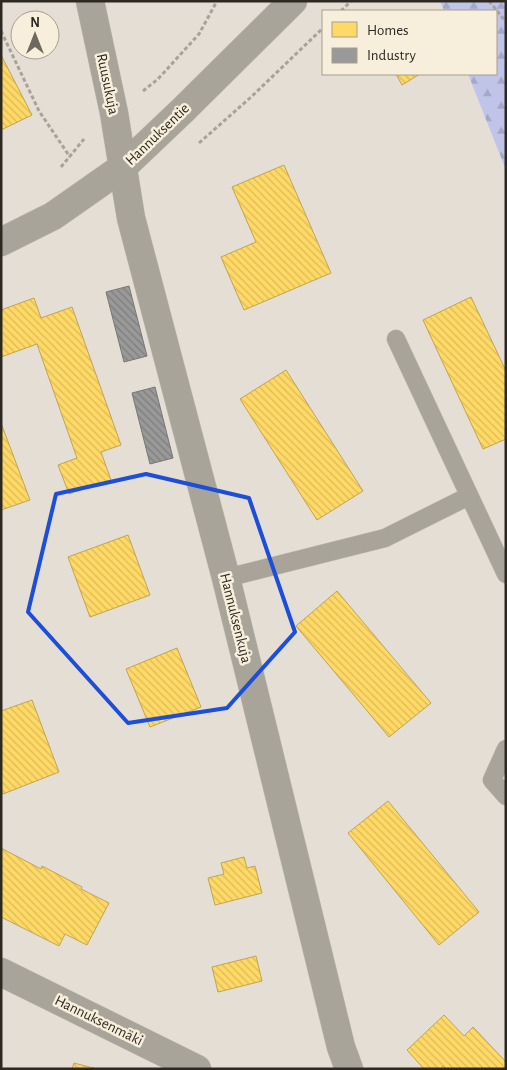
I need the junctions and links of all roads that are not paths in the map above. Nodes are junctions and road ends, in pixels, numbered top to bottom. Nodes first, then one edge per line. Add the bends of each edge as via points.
1 (90, 1) edge
2 (293, 1) edge
3 (123, 167) junction
4 (1, 242) edge
5 (396, 339) dead end
6 (469, 496) junction
7 (506, 574) edge
8 (226, 578) junction
9 (506, 750) edge
10 (506, 796) edge
11 (1, 972) edge
12 (198, 1069) edge
13 (350, 1069) edge

1 - 3 street, Ruusukuja
2 - 3 street, Hannuksentie
3 - 4 street, Hannuksentie via 54,216
3 - 8 street, Hannuksenkuja via 131,218
5 - 6 lane
6 - 7 lane
6 - 8 lane via 385,538
8 - 13 street, Hannuksenkuja
9 - 10 lane via 492,780
11 - 12 street, Hannuksenmäki

